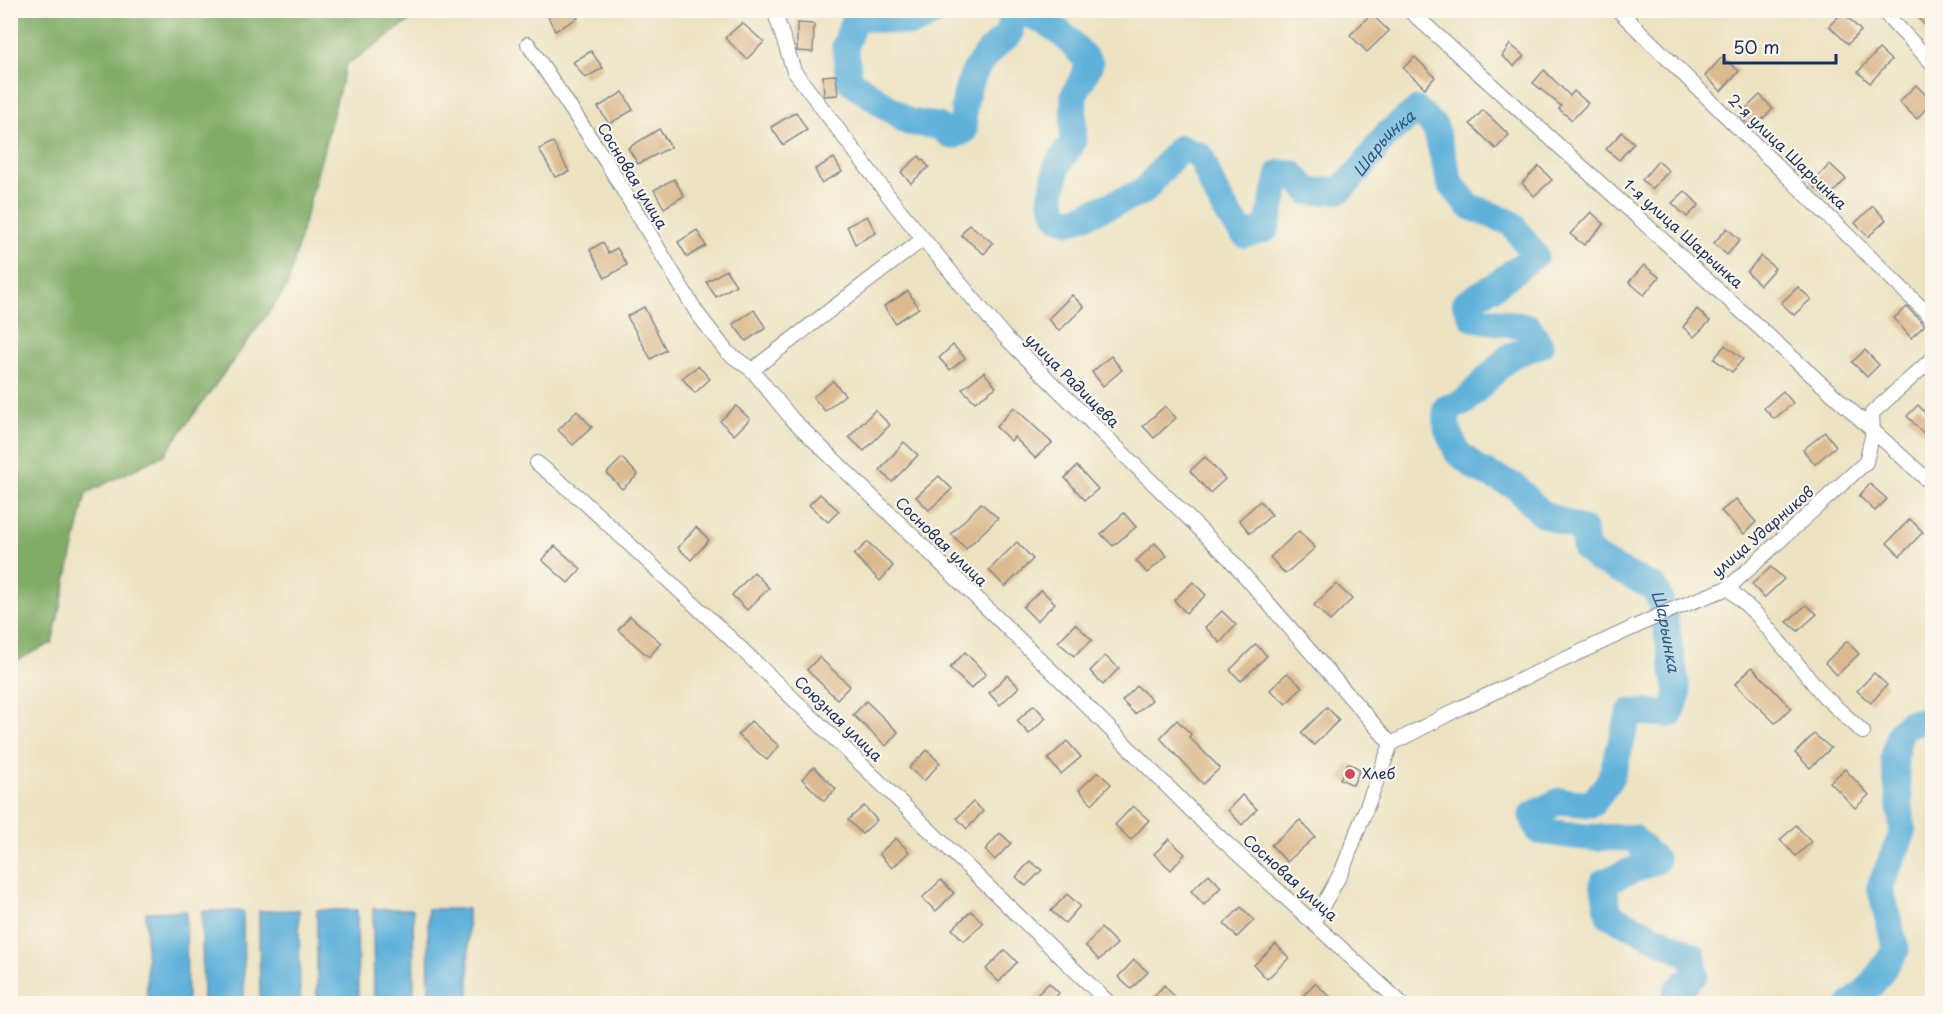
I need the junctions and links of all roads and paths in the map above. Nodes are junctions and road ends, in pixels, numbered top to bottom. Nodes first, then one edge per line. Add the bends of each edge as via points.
1 (774, 10) edge
2 (1409, 10) edge
3 (1618, 10) edge
4 (1882, 10) edge
5 (528, 44) dead end
6 (1932, 63) edge
7 (923, 239) junction
8 (1932, 318) edge
9 (1932, 359) edge
10 (752, 370) junction
11 (1873, 432) junction
12 (537, 463) dead end
13 (1932, 484) edge
14 (1728, 588) junction
15 (1863, 732) dead end
16 (1391, 744) junction
17 (1314, 921) junction
18 (1110, 1004) edge
19 (1402, 1004) edge

1 - 7 street, улица Радищева via 794,71
2 - 11 street, 1-я улица Шарьинка
3 - 8 street, 2-я улица Шарьинка
4 - 6 street
5 - 10 street, Сосновая улица via 607,163 697,313 727,352
7 - 10 street
7 - 16 street, улица Радищева via 1004,336 1229,558
9 - 11 street, улица Ударников via 1872,413
10 - 17 street, Сосновая улица via 792,419 901,526 1203,822
11 - 13 street, 1-я улица Шарьинка
11 - 14 street, улица Ударников via 1866,462
12 - 18 street, Союзная улица via 737,645
14 - 15 street via 1757,615 1824,696
14 - 16 street, улица Ударников via 1671,610
16 - 17 street via 1342,871
17 - 19 street, Сосновая улица

